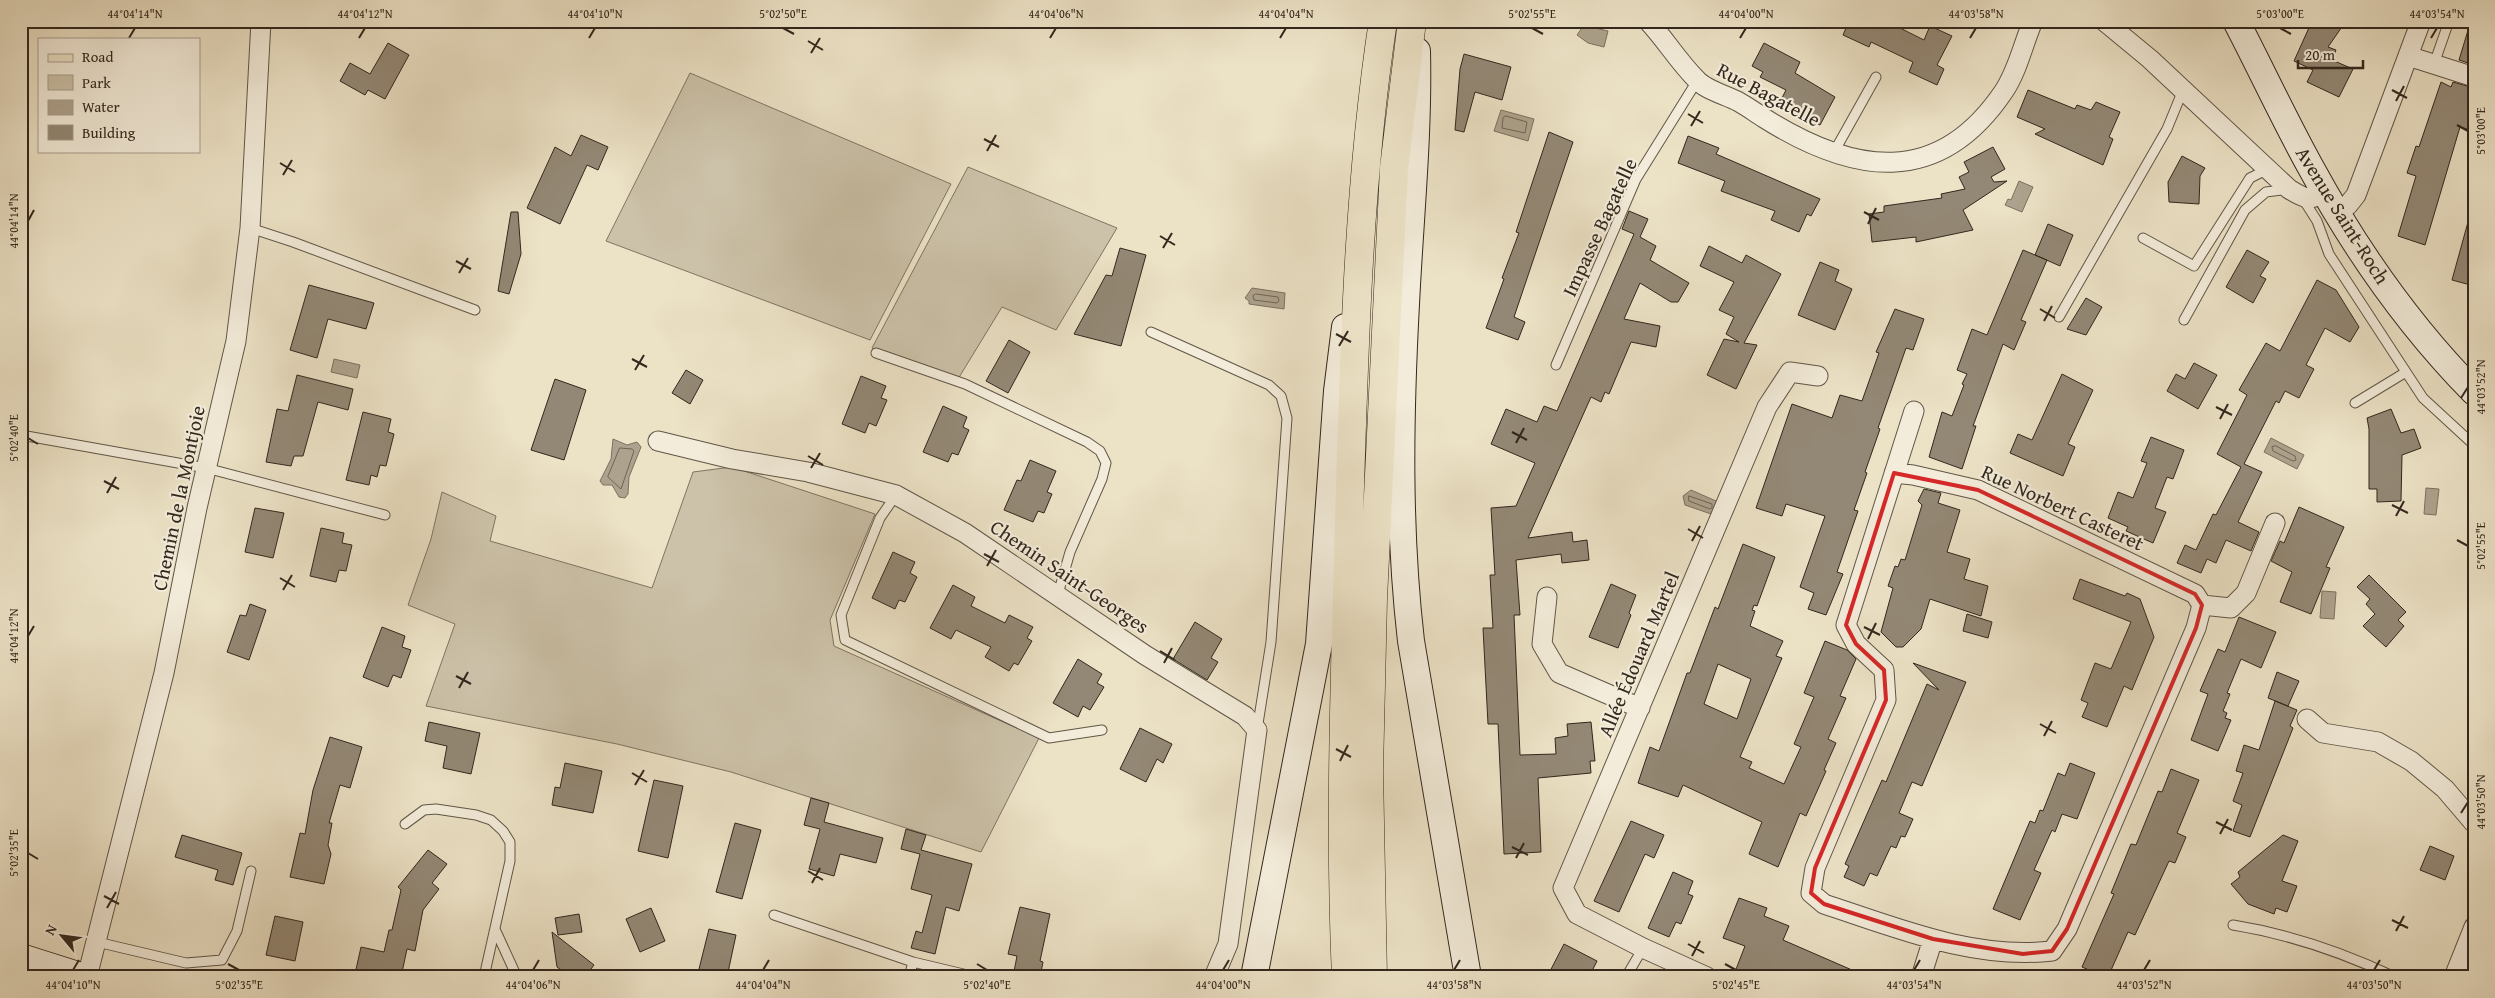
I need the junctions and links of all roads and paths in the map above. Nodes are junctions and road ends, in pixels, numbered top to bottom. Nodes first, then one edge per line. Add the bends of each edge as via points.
1 (260, 21) edge
2 (1383, 21) edge
3 (1412, 21) edge
4 (1417, 21) edge
5 (1648, 21) edge
6 (2033, 21) edge
7 (2104, 21) edge
8 (2236, 21) edge
9 (2421, 21) edge
10 (2449, 21) edge
11 (2408, 56) junction
12 (2434, 64) junction
13 (1876, 77) dead end
14 (2474, 77) edge
15 (1697, 81) junction
16 (2183, 90) junction
17 (1368, 148) junction
18 (1834, 152) junction
19 (2268, 169) junction
20 (2314, 198) junction
21 (250, 228) junction
22 (2144, 238) dead end
23 (475, 310) dead end
24 (2058, 317) dead end
25 (2184, 320) dead end
26 (1151, 332) dead end
27 (876, 353) dead end
28 (1556, 365) dead end
29 (2406, 372) junction
30 (1818, 376) dead end
31 (2474, 392) edge
32 (2355, 404) dead end
33 (1914, 411) dead end
34 (21, 435) edge
35 (658, 441) dead end
36 (2474, 445) edge
37 (206, 468) junction
38 (1894, 473) junction
39 (896, 495) junction
40 (385, 515) dead end
41 (2275, 523) dead end
42 (1058, 594) junction
43 (1547, 597) dead end
44 (2202, 605) junction
45 (1640, 708) junction
46 (2307, 719) dead end
47 (1102, 730) dead end
48 (1257, 730) junction
49 (2474, 823) edge
50 (405, 824) dead end
51 (251, 870) dead end
52 (774, 915) dead end
53 (2233, 925) dead end
54 (495, 929) junction
55 (2472, 936) edge
56 (1933, 940) junction
57 (97, 942) junction
58 (1643, 948) junction
59 (21, 957) edge
60 (913, 962) junction
61 (86, 977) edge
62 (484, 977) edge
63 (517, 977) edge
64 (909, 977) edge
65 (976, 977) edge
66 (1214, 977) edge
67 (1254, 977) edge
68 (1346, 977) edge
69 (1373, 977) edge
70 (1468, 977) edge
71 (1626, 977) edge
72 (1707, 977) edge
73 (1921, 977) edge
74 (2395, 977) edge
75 (2454, 977) edge

1 - 21 street, Chemin de la Montjoie
2 - 17 main road
3 - 69 main road via 1394,168 1374,589 1369,771
4 - 70 main road via 1418,110 1400,449 1402,552 1410,641
5 - 15 street, Rue Bagatelle
6 - 18 street, Rue Bagatelle via 2005,89 1985,116 1963,135 1930,156 1908,162 1867,162
7 - 16 street
8 - 20 main road, Avenue Saint-Roch via 2310,166
9 - 11 street
10 - 12 lane
11 - 12 street
11 - 20 street via 2356,195 2348,205
12 - 14 street
13 - 18 lane
15 - 18 street, Rue Bagatelle via 1739,102 1791,135
15 - 28 lane, Impasse Bagatelle via 1636,179
16 - 19 street
16 - 24 lane via 2167,128
17 - 67 main road via 1337,391 1318,644
17 - 68 main road via 1353,385 1342,782
19 - 20 street
19 - 22 lane via 2250,178 2194,266
20 - 25 lane via 2266,192 2245,210
20 - 29 lane via 2317,221 2329,254
20 - 31 main road, Avenue Saint-Roch via 2452,370
21 - 23 lane
21 - 37 street, Chemin de la Montjoie via 236,341
26 - 48 lane via 1269,385 1281,396 1287,418 1271,642
27 - 42 lane via 965,384 1100,451 1106,463 1102,479 1070,552
29 - 32 lane
29 - 36 lane via 2423,398
30 - 45 street, Allée Édouard Martel via 1790,372 1767,407
33 - 38 street
34 - 37 lane
35 - 39 street, Chemin Saint-Georges via 732,459 808,472
37 - 40 lane
37 - 57 street, Chemin de la Montjoie via 164,672
38 - 44 street, Rue Norbert Casteret via 1978,490 2195,594
38 - 56 street via 1846,625 1856,644 1884,670 1886,700 1815,868 1811,893 1824,904
39 - 42 street, Chemin Saint-Georges via 965,533
39 - 47 lane via 880,518 840,615 845,640 1049,738
41 - 44 street via 2246,594 2231,608
42 - 48 street, Chemin Saint-Georges via 1145,654 1245,716
43 - 45 street via 1542,644 1559,673
44 - 56 street via 2196,628 2067,929 2052,951 2023,954
45 - 58 street, Allée Édouard Martel via 1563,888 1577,914
46 - 49 street via 2323,733 2378,742 2411,761 2445,789
48 - 66 street via 1228,944
50 - 54 lane via 424,810 436,808 491,820 503,831 510,842 510,860
51 - 57 lane via 237,932 222,960 186,964
52 - 60 lane
53 - 74 lane via 2321,947
54 - 62 lane
54 - 63 lane
55 - 75 street
56 - 73 street
57 - 61 street, Chemin de la Montjoie
58 - 71 lane
58 - 72 street
59 - 61 main road
60 - 64 lane
60 - 65 lane

